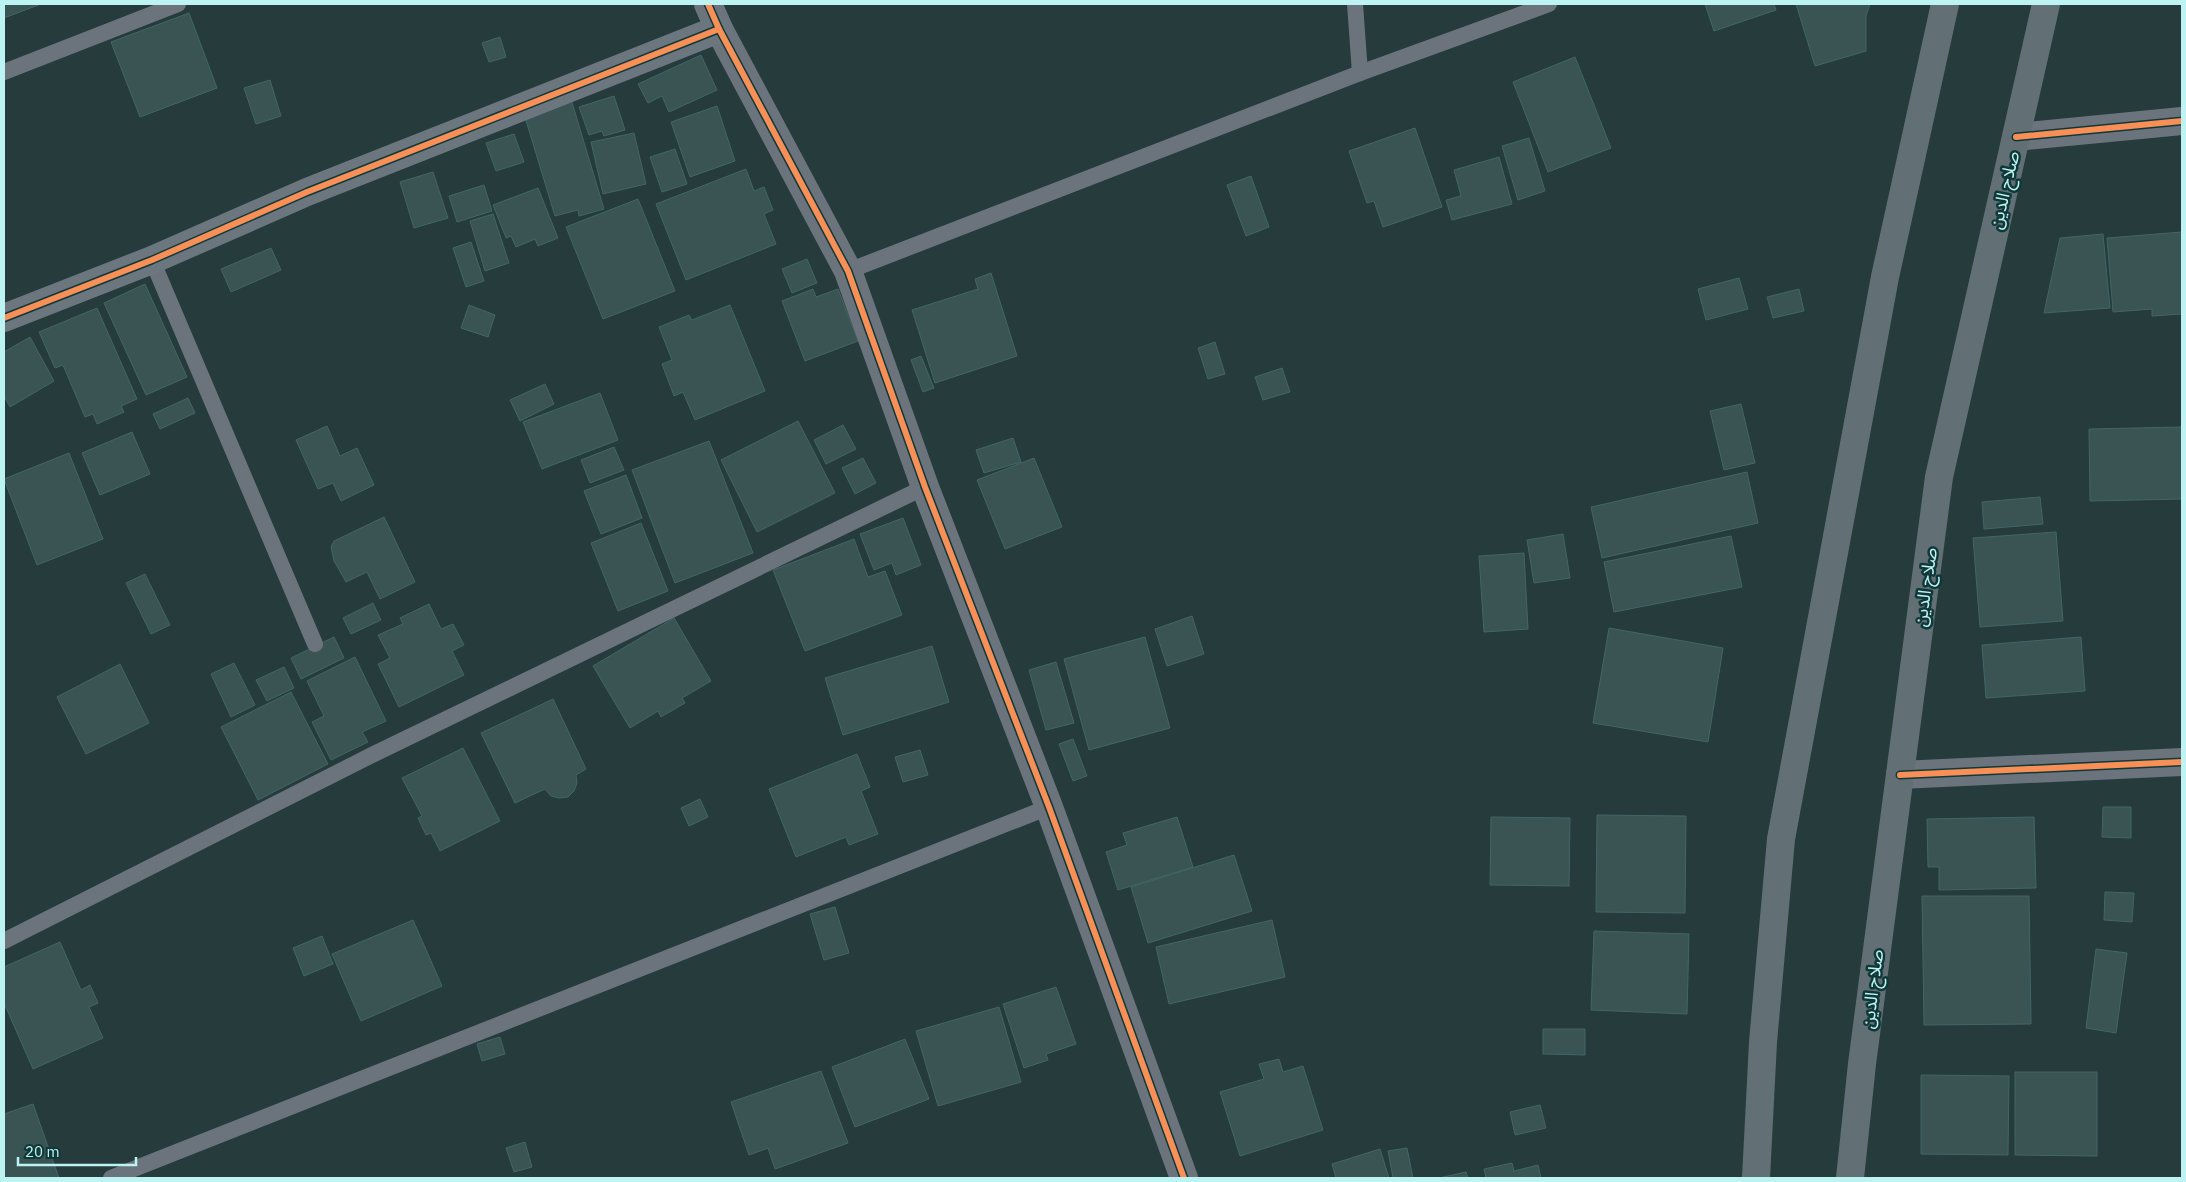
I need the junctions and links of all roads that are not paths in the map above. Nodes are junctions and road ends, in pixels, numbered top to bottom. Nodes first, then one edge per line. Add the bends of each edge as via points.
1 (178, 4) edge
2 (708, 4) edge
3 (1355, 4) edge
4 (1549, 4) edge
5 (1945, 4) edge
6 (2046, 4) edge
7 (719, 29) junction
8 (4, 72) edge
9 (1360, 73) junction
10 (2182, 121) edge
11 (2016, 137) junction
12 (152, 260) junction
13 (848, 271) junction
14 (4, 318) edge
15 (925, 487) junction
16 (315, 644) dead end
17 (2182, 762) edge
18 (1900, 775) junction
19 (1048, 807) junction
20 (4, 941) edge
21 (111, 1178) edge
22 (1184, 1178) edge
23 (1756, 1178) edge
24 (1850, 1178) edge

1 - 8 lane
2 - 7 street
3 - 9 lane
4 - 9 lane
5 - 23 highway via 1885,277 1781,839 1763,1042
6 - 11 highway, صلاح الدين
7 - 12 street via 307,192
7 - 13 street
9 - 13 lane
10 - 11 street
11 - 18 highway, صلاح الدين via 1939,477
12 - 14 street
12 - 16 lane
13 - 15 street
15 - 19 street
15 - 20 lane via 365,758
17 - 18 street
18 - 24 highway, صلاح الدين
19 - 21 lane
19 - 22 street

